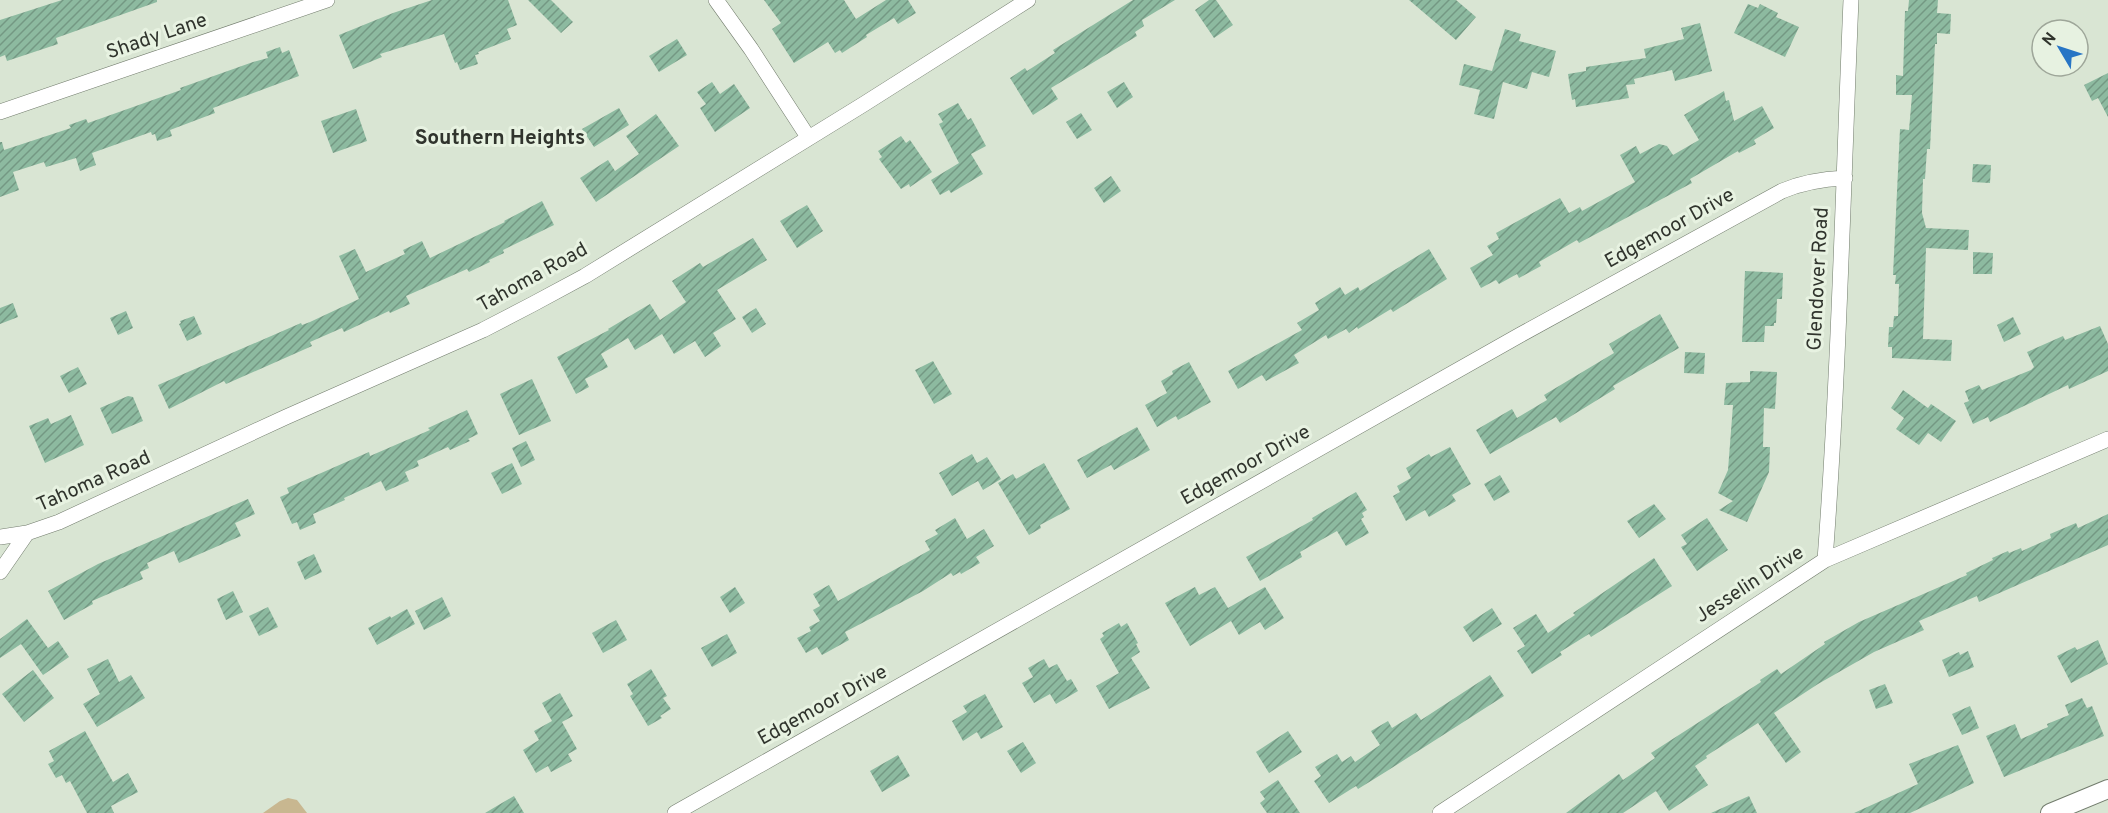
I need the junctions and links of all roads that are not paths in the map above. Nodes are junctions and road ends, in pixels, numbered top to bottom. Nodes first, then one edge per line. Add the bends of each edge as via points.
1 (327, 0) edge
2 (716, 0) edge
3 (1028, 0) edge
4 (1851, 0) edge
5 (0, 112) edge
6 (808, 137) junction
7 (1845, 178) junction
8 (2108, 439) edge
9 (27, 533) junction
10 (0, 537) edge
11 (1825, 560) junction
12 (0, 572) edge
13 (2108, 789) edge
14 (675, 813) edge
15 (1440, 813) edge
16 (2050, 813) edge

1 - 5 street, Shady Lane
2 - 6 street
3 - 6 street, Tahoma Road
4 - 7 street, Glendover Road
6 - 9 street, Tahoma Road via 585,276 493,325
7 - 11 street, Glendover Road
7 - 14 street, Edgemoor Drive via 1806,182 1782,190
8 - 11 street, Jesselin Drive
9 - 10 street, Tahoma Road
9 - 12 street, Tahoma Road
11 - 15 street, Jesselin Drive
13 - 16 street

